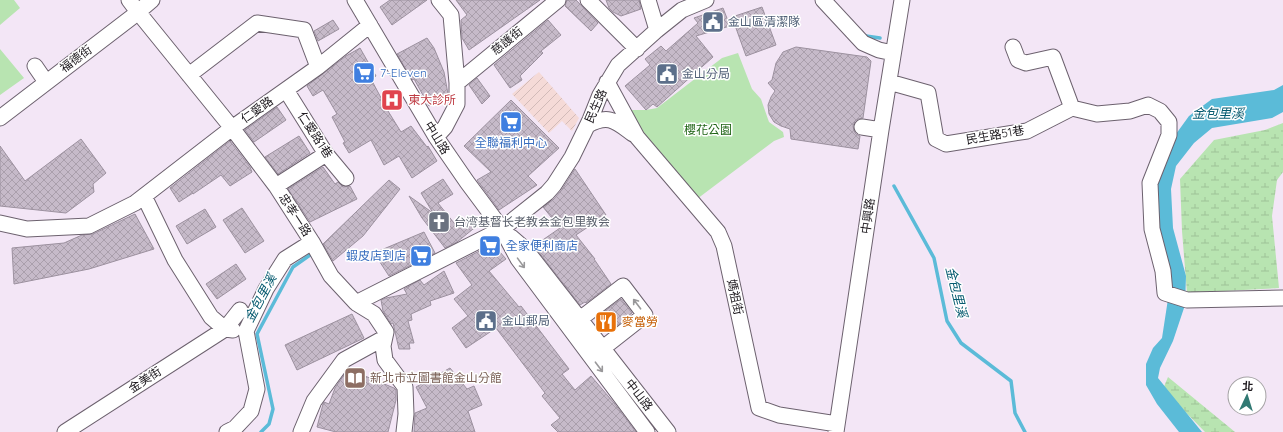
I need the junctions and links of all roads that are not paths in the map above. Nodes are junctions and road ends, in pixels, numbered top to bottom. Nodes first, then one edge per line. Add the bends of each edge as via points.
1 (152, 0) edge
2 (355, 0) edge
3 (439, 0) edge
4 (558, 0) edge
5 (588, 0) edge
6 (648, 0) edge
7 (706, 0) edge
8 (823, 0) edge
9 (902, 0) edge
10 (134, 6) edge
11 (370, 25) junction
12 (657, 30) junction
13 (1013, 47) dead end
14 (637, 49) junction
15 (893, 53) junction
16 (35, 66) dead end
17 (318, 67) junction
18 (189, 75) junction
19 (46, 82) junction
20 (607, 82) junction
21 (889, 82) junction
22 (457, 83) junction
23 (286, 90) junction
24 (1072, 108) junction
25 (0, 118) edge
26 (588, 125) junction
27 (862, 127) dead end
28 (232, 128) junction
29 (881, 130) junction
30 (637, 136) junction
31 (436, 137) junction
32 (326, 154) junction
33 (346, 178) dead end
34 (276, 186) junction
35 (144, 196) junction
36 (0, 223) edge
37 (502, 229) junction
38 (312, 242) junction
39 (1282, 300) edge
40 (356, 303) junction
41 (240, 310) dead end
42 (580, 319) junction
43 (225, 329) junction
44 (246, 331) junction
45 (384, 338) junction
46 (602, 348) junction
47 (836, 428) edge
48 (65, 432) edge
49 (227, 432) edge
50 (301, 432) edge
51 (404, 432) edge
52 (648, 432) edge
53 (668, 432) edge

1 - 10 street, 福德街
2 - 11 street, 中山路
3 - 22 street via 451,15
4 - 22 street, 慈護街
5 - 14 street
6 - 12 street
7 - 12 street, 民生路 via 682,10
8 - 15 street via 863,43
9 - 15 street, 中興路
10 - 18 street, 忠孝一路 via 154,37
10 - 19 street, 福德街 via 112,35
11 - 17 street, 仁愛路
11 - 31 street, 中山路
12 - 14 street, 民生路
13 - 24 street via 1018,60 1026,63 1052,56
14 - 20 street, 民生路 via 618,66
15 - 21 street, 中興路
16 - 19 street
17 - 18 street via 304,30 257,23
17 - 23 street, 仁愛路
18 - 28 street, 忠孝一路
19 - 25 street, 福德街
20 - 26 street, 民生路
20 - 30 street, 媽祖街
21 - 24 street, 民生路51巷 via 928,93 936,139 946,144 1027,131
21 - 29 street, 中興路
22 - 31 street via 457,104 445,127
23 - 28 street, 仁愛路
23 - 32 street, 仁愛路1巷
24 - 39 street via 1096,114 1130,111 1148,105 1160,111 1169,122 1169,135 1150,183 1152,229 1163,271 1165,293 1187,300
26 - 30 street, 媽祖街 via 598,120 613,120
26 - 37 street, 民生路 via 554,185
27 - 29 street
28 - 34 street, 忠孝一路
28 - 35 street, 仁愛路
29 - 47 street, 中興路
30 - 47 street, 媽祖街 via 718,232 724,246 760,408
31 - 37 street, 中山路
32 - 33 street, 仁愛路1巷
32 - 34 street
34 - 38 street, 忠孝一路
35 - 36 street, 仁愛路 via 89,226 27,229
35 - 43 street via 175,260 211,317
37 - 40 street
37 - 42 street, 中山路 via 526,250
37 -> 52 street, 中山路 via 518,259
38 - 40 street, 忠孝一路 via 331,276
38 - 44 street via 284,259 266,288
40 - 45 street, 忠孝一路 via 374,314 386,332
41 - 43 street, 金美街
42 - 46 street, 中山路
46 -> 42 street via 645,315 623,286
43 - 44 street
43 - 48 street, 金美街
44 - 49 street via 257,389 251,411 235,428
45 - 50 street via 344,360 314,401
45 - 51 street via 385,360 405,387
46 - 53 street, 中山路

